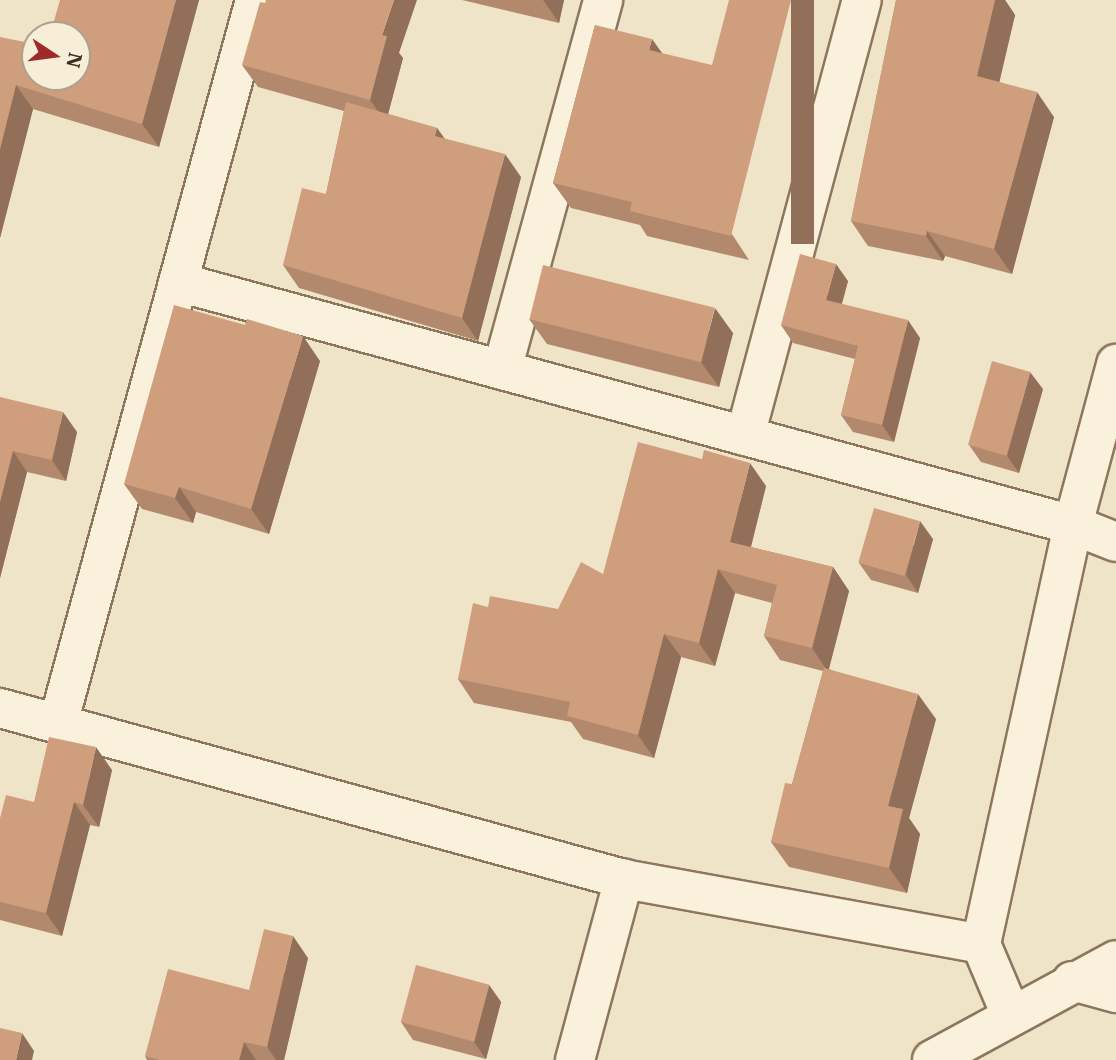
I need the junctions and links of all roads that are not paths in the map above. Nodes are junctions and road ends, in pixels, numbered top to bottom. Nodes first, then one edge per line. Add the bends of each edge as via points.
1 (255, 0) edge
2 (603, 0) edge
3 (862, 0) edge
4 (178, 282) junction
5 (1116, 364) edge
6 (502, 370) junction
7 (745, 436) junction
8 (1073, 525) junction
9 (1116, 542) edge
10 (0, 708) edge
11 (58, 724) junction
12 (624, 879) junction
13 (981, 944) junction
14 (1116, 960) edge
15 (1072, 981) junction
16 (1116, 993) edge
17 (1011, 1015) junction
18 (575, 1060) edge
19 (932, 1060) edge

1 - 4 street
2 - 6 street
3 - 7 street
4 - 6 street
4 - 11 street
5 - 8 street
6 - 7 street
7 - 8 street
8 - 9 street
8 - 13 street
10 - 11 street
11 - 12 street
12 - 13 street
12 - 18 street
13 - 17 street
14 - 15 street
15 - 16 street
15 - 17 street
17 - 19 street

